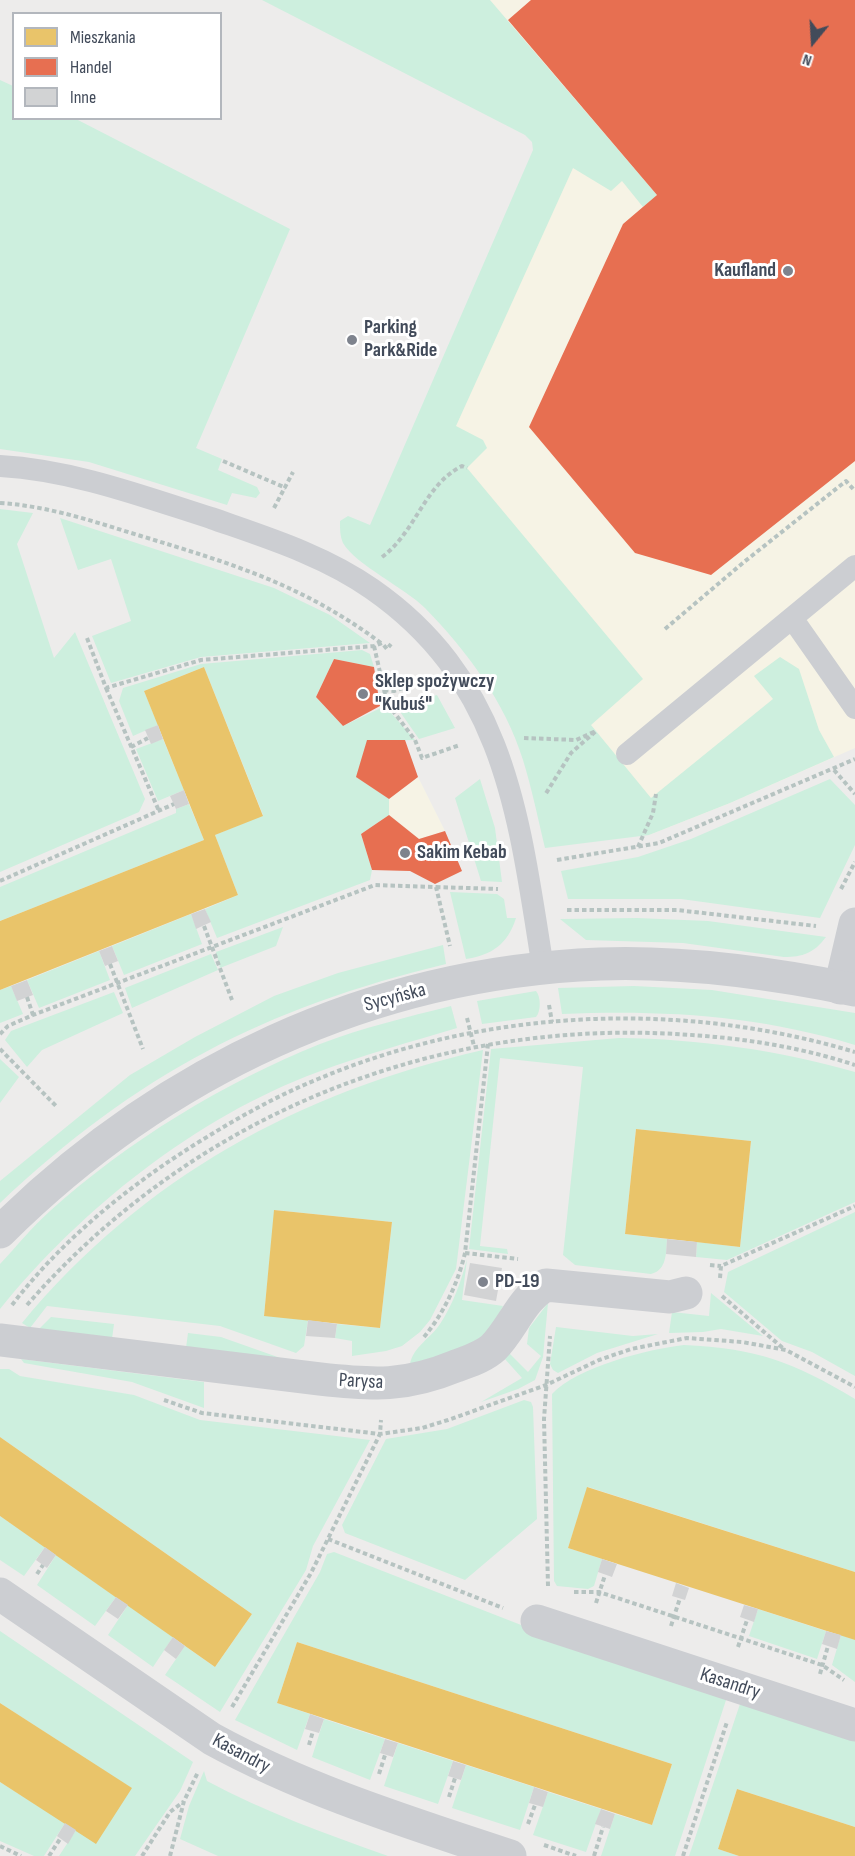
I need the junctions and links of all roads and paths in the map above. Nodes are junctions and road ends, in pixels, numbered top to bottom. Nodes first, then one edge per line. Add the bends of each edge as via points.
1 (223, 461) dead end
2 (0, 466) edge
3 (467, 468) dead end
4 (286, 488) dead end
5 (855, 491) edge
6 (0, 503) edge
7 (378, 560) dead end
8 (855, 566) edge
9 (792, 618) junction
10 (665, 629) dead end
11 (398, 636) dead end
12 (87, 638) dead end
13 (382, 644) junction
14 (374, 646) junction
15 (435, 678) dead end
16 (106, 688) junction
17 (384, 690) junction
18 (855, 708) edge
19 (148, 738) dead end
20 (514, 738) dead end
21 (462, 744) dead end
22 (131, 747) junction
23 (627, 754) dead end
24 (855, 759) edge
25 (834, 770) junction
26 (656, 794) dead end
27 (855, 794) edge
28 (541, 800) dead end
29 (174, 804) dead end
30 (159, 811) junction
31 (638, 848) junction
32 (526, 864) junction
33 (0, 881) edge
34 (436, 887) junction
35 (534, 910) junction
36 (204, 926) dead end
37 (853, 929) edge
38 (212, 947) junction
39 (110, 964) dead end
40 (543, 968) junction
41 (459, 981) junction
42 (117, 983) junction
43 (847, 989) edge
44 (27, 997) dead end
45 (232, 1000) dead end
46 (33, 1015) junction
47 (0, 1034) edge
48 (471, 1034) junction
49 (488, 1044) junction
50 (474, 1046) junction
51 (0, 1049) edge
52 (143, 1049) dead end
53 (855, 1052) edge
54 (855, 1065) edge
55 (56, 1106) dead end
56 (855, 1206) edge
57 (0, 1232) edge
58 (719, 1284) dead end
59 (554, 1285) junction
60 (686, 1293) dead end
61 (718, 1293) dead end
62 (2, 1331) edge
63 (786, 1350) dead end
64 (390, 1383) junction
65 (342, 1511) junction
66 (347, 1514) dead end
67 (328, 1539) junction
68 (558, 1590) dead end
69 (568, 1591) dead end
70 (0, 1594) edge
71 (537, 1621) joint
72 (847, 1682) dead end
73 (728, 1720) dead end
74 (855, 1725) edge
75 (212, 1739) junction
76 (184, 1801) junction
77 (603, 1827) dead end
78 (60, 1839) dead end
79 (0, 1846) edge
80 (21, 1856) edge
81 (49, 1856) edge
82 (142, 1856) edge
83 (170, 1856) edge
84 (510, 1856) edge
85 (594, 1856) edge
86 (683, 1856) edge

1 - 4 path
2 - 32 lane via 49,472 157,500 291,547 370,587 402,611 433,644 477,703 509,784
3 - 7 path via 462,466 447,473 406,534
5 - 10 path via 846,481
6 - 13 path via 46,508 266,576 340,614
8 - 9 lane
9 - 18 lane
9 - 23 lane
11 - 13 path via 387,649
12 - 16 path
13 - 14 path
14 - 16 path via 201,660
14 - 17 path
15 - 17 path via 394,691
16 - 22 path
17 - 21 path via 387,703 415,740 422,758
19 - 22 path
20 - 28 path via 576,740 596,731 571,753
22 - 30 path
24 - 25 path
25 - 27 path
25 - 31 path via 659,843
26 - 31 path via 653,813
29 - 30 path
30 - 33 path
31 - 32 path
32 - 35 lane
34 - 35 path via 509,889 511,911
34 - 38 path via 375,885
34 - 41 path
35 - 37 path via 677,910
35 - 40 lane
36 - 38 path
37 - 43 street
38 - 42 path
38 - 45 path
39 - 42 path
40 - 41 street, Sycyńska
40 - 43 street, Sycyńska via 601,964 678,966 755,973
41 - 48 path
41 - 57 street, Sycyńska via 321,1020 223,1064 127,1123 37,1196
42 - 46 path
42 - 52 path
44 - 46 path
46 - 47 path
48 - 50 path
48 - 53 path via 552,1022 664,1019 785,1034
48 - 62 path via 320,1078 240,1117 179,1155 108,1207 48,1264
49 - 50 path
49 - 54 path via 566,1034 700,1035 769,1044
49 - 64 path via 460,1272 437,1320 424,1337 401,1354
50 - 62 path via 397,1065 287,1107 194,1159 98,1232
51 - 55 path
56 - 58 path via 721,1266
59 - 60 street via 670,1297
59 - 64 street, Parysa via 537,1290 492,1348 479,1357 420,1380
59 - 68 path via 544,1419 548,1589
61 - 63 path
62 - 64 street, Parysa via 320,1379
64 - 65 path via 380,1434
65 - 66 path
65 - 67 path
67 - 71 path
67 - 75 path via 306,1583
69 - 72 path via 599,1592 822,1665
70 - 75 street, Kasandry
71 - 74 street, Kasandry
73 - 86 path
75 - 76 path
75 - 84 street, Kasandry via 314,1789
76 - 82 path via 170,1812
76 - 83 path
77 - 85 path
78 - 81 path
79 - 80 path

